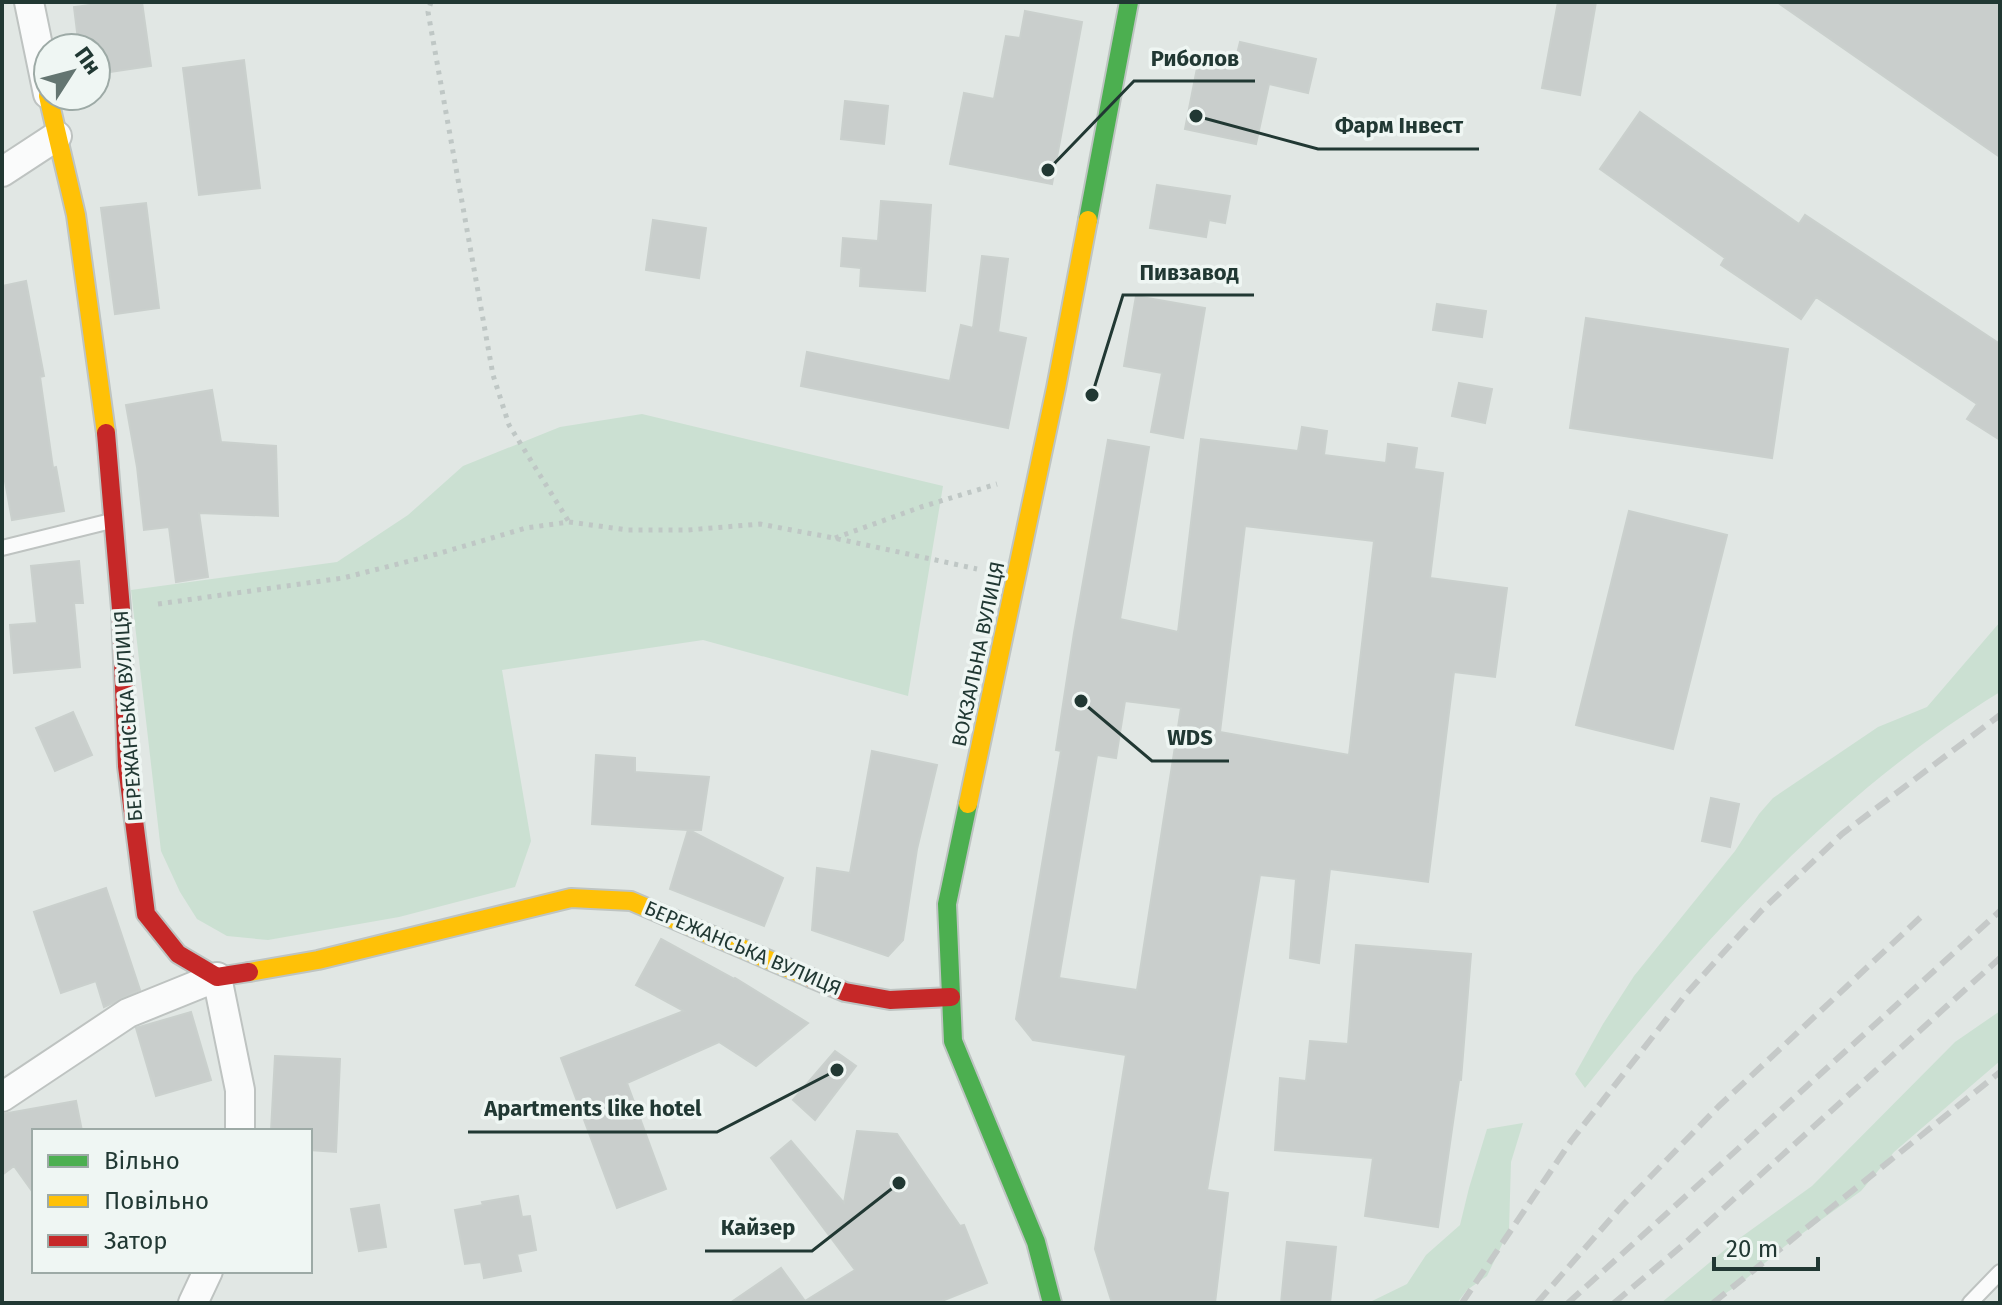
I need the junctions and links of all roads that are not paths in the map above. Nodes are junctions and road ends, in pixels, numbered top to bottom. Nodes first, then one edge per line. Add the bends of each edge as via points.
1 (29, 2) edge
2 (1129, 2) edge
3 (35, 32) edge
4 (52, 112) edge
5 (57, 136) junction
6 (2, 172) edge
7 (115, 520) junction
8 (2, 548) edge
9 (217, 977) junction
10 (951, 997) junction
11 (2, 1097) edge
12 (240, 1129) edge
13 (2000, 1272) edge
14 (1052, 1303) edge
15 (1970, 1303) edge

1 - 3 street, БЕРЕЖАНСЬКА ВУЛИЦЯ
2 - 10 street, ВОКЗАЛЬНА ВУЛИЦЯ via 1056,388 947,904
4 - 5 street, БЕРЕЖАНСЬКА ВУЛИЦЯ
5 - 6 street
5 - 7 street, БЕРЕЖАНСЬКА ВУЛИЦЯ via 76,215
7 - 8 lane
7 - 9 street, БЕРЕЖАНСЬКА ВУЛИЦЯ via 127,766 146,914 178,954
9 - 10 street, БЕРЕЖАНСЬКА ВУЛИЦЯ via 318,960 571,898 631,901 845,992 890,1000
9 - 11 street via 128,1013
9 - 12 street via 240,1090
10 - 14 street, ВОКЗАЛЬНА ВУЛИЦЯ via 953,1041 1036,1242
13 - 15 lane

